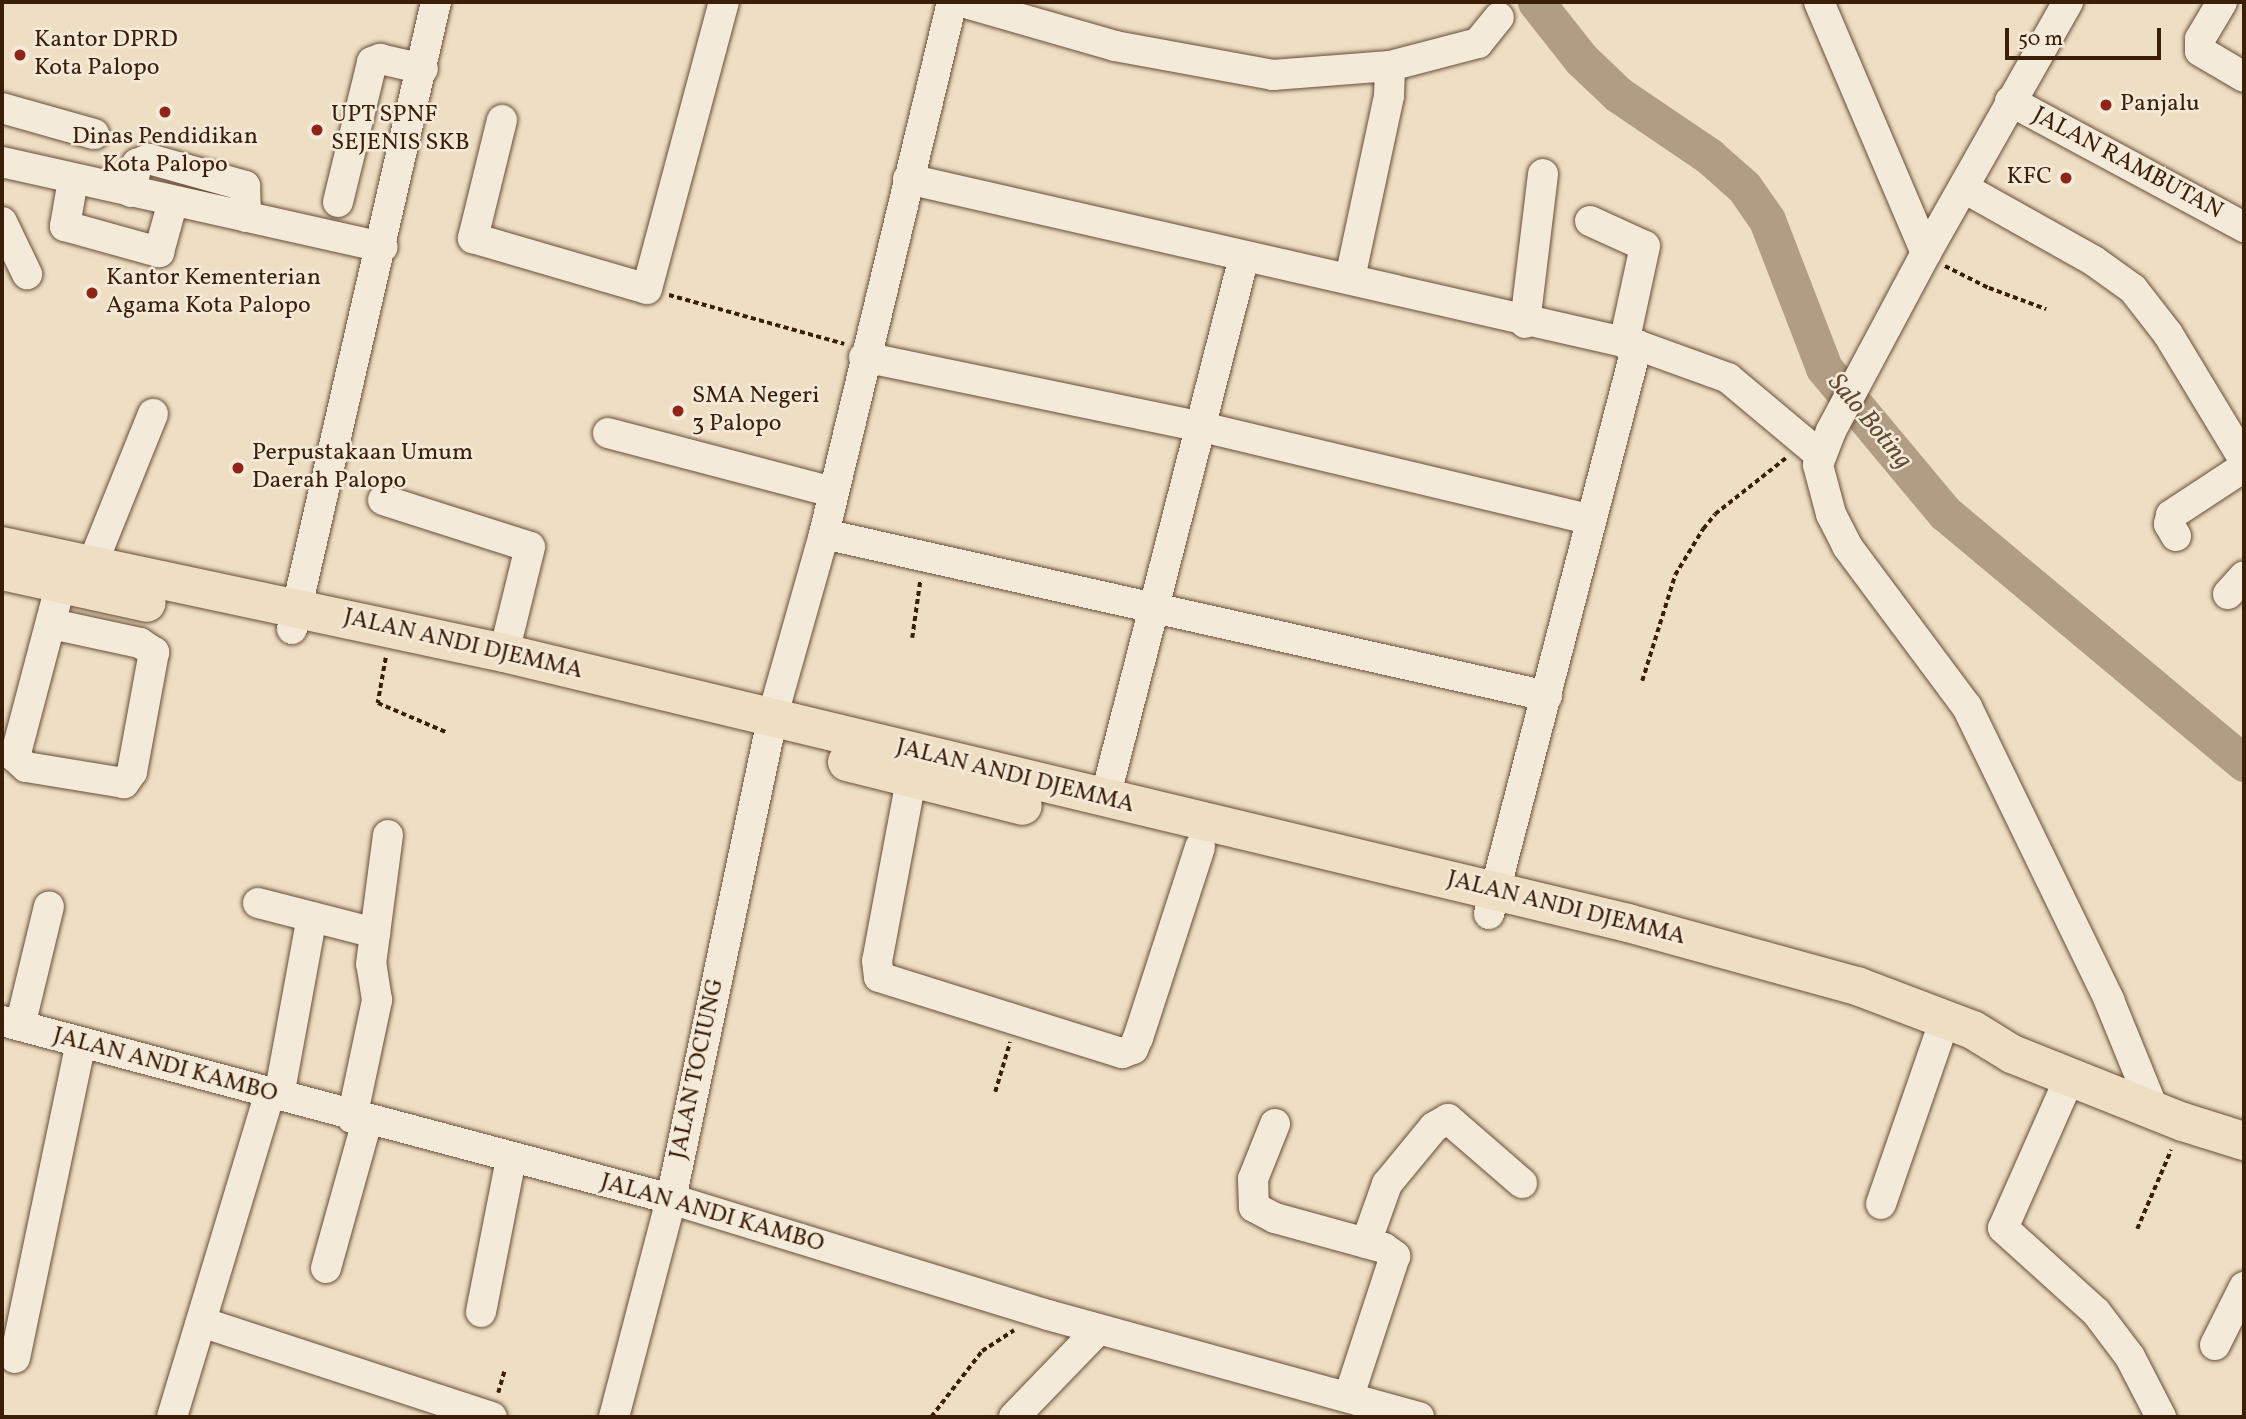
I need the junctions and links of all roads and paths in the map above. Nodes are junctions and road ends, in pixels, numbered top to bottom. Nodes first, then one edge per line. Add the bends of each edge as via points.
1 (436, 2) edge
2 (724, 2) edge
3 (951, 2) edge
4 (962, 2) edge
5 (1819, 2) edge
6 (2068, 2) edge
7 (2222, 2) edge
8 (1499, 17) dead end
9 (1390, 65) junction
10 (423, 69) junction
11 (2244, 77) edge
12 (2010, 101) junction
13 (2, 108) edge
14 (502, 120) dead end
15 (94, 134) dead end
16 (2, 162) edge
17 (1542, 174) dead end
18 (908, 179) junction
19 (73, 180) junction
20 (1964, 188) junction
21 (131, 192) junction
22 (173, 201) junction
23 (338, 202) dead end
24 (246, 217) junction
25 (1590, 221) dead end
26 (2, 222) edge
27 (2244, 227) edge
28 (383, 247) junction
29 (1926, 253) junction
30 (1244, 257) junction
31 (27, 274) dead end
32 (1350, 278) junction
33 (647, 289) junction
34 (2046, 309) dead end
35 (1525, 323) junction
36 (1630, 344) junction
37 (865, 354) junction
38 (153, 414) dead end
39 (1202, 428) junction
40 (608, 433) dead end
41 (1818, 443) junction
42 (2244, 460) edge
43 (2244, 467) edge
44 (833, 492) junction
45 (383, 500) dead end
46 (1591, 520) junction
47 (824, 534) junction
48 (2176, 536) dead end
49 (2, 546) edge
50 (925, 558) junction
51 (92, 565) junction
52 (2, 571) edge
53 (60, 587) junction
54 (1153, 611) junction
55 (294, 619) junction
56 (52, 624) junction
57 (912, 638) dead end
58 (388, 649) junction
59 (503, 653) junction
60 (1642, 681) dead end
61 (1547, 696) junction
62 (770, 729) junction
63 (448, 733) dead end
64 (911, 780) junction
65 (1105, 798) junction
66 (388, 835) dead end
67 (1200, 847) junction
68 (258, 902) dead end
69 (1492, 903) junction
70 (49, 906) dead end
71 (312, 917) junction
72 (375, 933) junction
73 (1854, 997) junction
74 (1016, 1020) junction
75 (11, 1024) edge
76 (1938, 1039) junction
77 (81, 1043) junction
78 (2012, 1054) junction
79 (2070, 1077) junction
80 (995, 1091) dead end
81 (274, 1095) junction
82 (2169, 1116) junction
83 (360, 1119) junction
84 (1275, 1124) dead end
85 (2244, 1141) edge
86 (510, 1159) junction
87 (1522, 1183) dead end
88 (671, 1199) junction
89 (1881, 1204) dead end
90 (2137, 1229) dead end
91 (1366, 1243) junction
92 (326, 1268) dead end
93 (2244, 1287) edge
94 (481, 1312) dead end
95 (1048, 1315) junction
96 (201, 1322) junction
97 (1099, 1329) junction
98 (2215, 1345) dead end
99 (15, 1358) dead end
100 (1349, 1396) junction
101 (1400, 1415) edge
102 (172, 1417) edge
103 (491, 1417) edge
104 (614, 1417) edge
105 (931, 1417) edge
106 (1014, 1417) edge
107 (2161, 1417) edge

1 - 10 street
2 - 33 street
3 - 18 street, JALAN TOCIUNG
4 - 9 street via 1115,46 1273,75
5 - 29 street
6 - 12 street
7 - 11 street via 2200,39 2200,51
8 - 9 street via 1478,43
9 - 32 street via 1389,96
10 - 23 street via 380,59 372,62
10 - 28 street
12 - 20 street
12 - 27 street, JALAN RAMBUTAN
13 - 15 street
14 - 33 street via 473,239
16 - 19 street
17 - 35 street
18 - 30 street
18 - 37 street, JALAN TOCIUNG
19 - 21 street
19 - 22 street via 65,226 159,252
20 - 29 street
20 - 42 street via 2094,261 2133,289 2168,334
21 - 22 street
21 - 24 street via 137,164 149,159 245,186
22 - 24 street
24 - 28 street
25 - 36 street via 1645,246
26 - 31 street
28 - 55 street
29 - 34 path via 1968,279
29 - 41 street via 1866,369
30 - 32 street
30 - 39 street
32 - 35 street
33 - 37 path
35 - 36 street
36 - 41 street via 1728,378
36 - 46 street
37 - 39 street
37 - 44 street, JALAN TOCIUNG
38 - 51 street
39 - 46 street
39 - 54 street
40 - 44 street
41 - 60 path via 1715,514 1703,529 1675,575
41 - 82 street via 1822,486 1847,546 1967,706
43 - 48 street via 2172,515 2169,524
44 - 47 street, JALAN TOCIUNG
45 - 59 street via 529,545 531,553
46 - 61 street
47 - 50 street
47 - 62 street, JALAN TOCIUNG
49 - 51 highway, JALAN ANDI DJEMMA
50 - 54 street
50 - 57 path
51 - 55 highway, JALAN ANDI DJEMMA
52 - 53 highway, JALAN ANDI DJEMMA
53 - 55 highway, JALAN ANDI DJEMMA
53 - 56 street
54 - 61 street
54 - 65 street
55 - 58 highway, JALAN ANDI DJEMMA
55 - 59 highway, JALAN ANDI DJEMMA
56 - 56 street via 17,761 26,767 124,783 132,772 154,652 140,643
58 - 62 highway, JALAN ANDI DJEMMA
58 - 63 path via 378,703
59 - 62 highway, JALAN ANDI DJEMMA
61 - 69 street
62 - 64 highway, JALAN ANDI DJEMMA
62 - 65 highway, JALAN ANDI DJEMMA
62 - 88 street, JALAN TOCIUNG
64 - 67 highway, JALAN ANDI DJEMMA
64 - 74 street via 877,961 879,977
65 - 69 highway, JALAN ANDI DJEMMA
66 - 72 street
67 - 69 highway, JALAN ANDI DJEMMA
67 - 74 street via 1133,1049 1122,1053
68 - 71 street
69 - 73 highway, JALAN ANDI DJEMMA
70 - 75 street
71 - 72 street
71 - 81 street
72 - 83 street via 371,971 377,1000
73 - 76 highway, JALAN ANDI DJEMMA
73 - 78 highway, JALAN ANDI DJEMMA via 1973,1030
74 - 80 path
75 - 77 street, JALAN ANDI KAMBO
76 - 78 highway, JALAN ANDI DJEMMA
76 - 89 street
77 - 81 street, JALAN ANDI KAMBO
77 - 99 street
78 - 79 highway, JALAN ANDI DJEMMA
79 - 82 highway, JALAN ANDI DJEMMA
79 - 107 street via 2003,1228 2014,1243 2073,1287 2096,1312 2130,1357
81 - 83 street, JALAN ANDI KAMBO
81 - 96 street
82 - 85 highway, JALAN ANDI DJEMMA
82 - 90 path
83 - 86 street, JALAN ANDI KAMBO
83 - 92 street
84 - 91 street via 1253,1179 1254,1207 1275,1218
86 - 88 street, JALAN ANDI KAMBO
86 - 94 street
87 - 91 street via 1453,1119 1443,1121 1387,1184
88 - 95 street, JALAN ANDI KAMBO
88 - 104 street, JALAN TOCIUNG
91 - 100 street via 1395,1256
93 - 98 street
95 - 97 street, JALAN ANDI KAMBO
95 - 105 path via 986,1348
96 - 102 street
96 - 103 street
97 - 100 street, JALAN ANDI KAMBO
97 - 106 street
100 - 101 street, JALAN ANDI KAMBO

